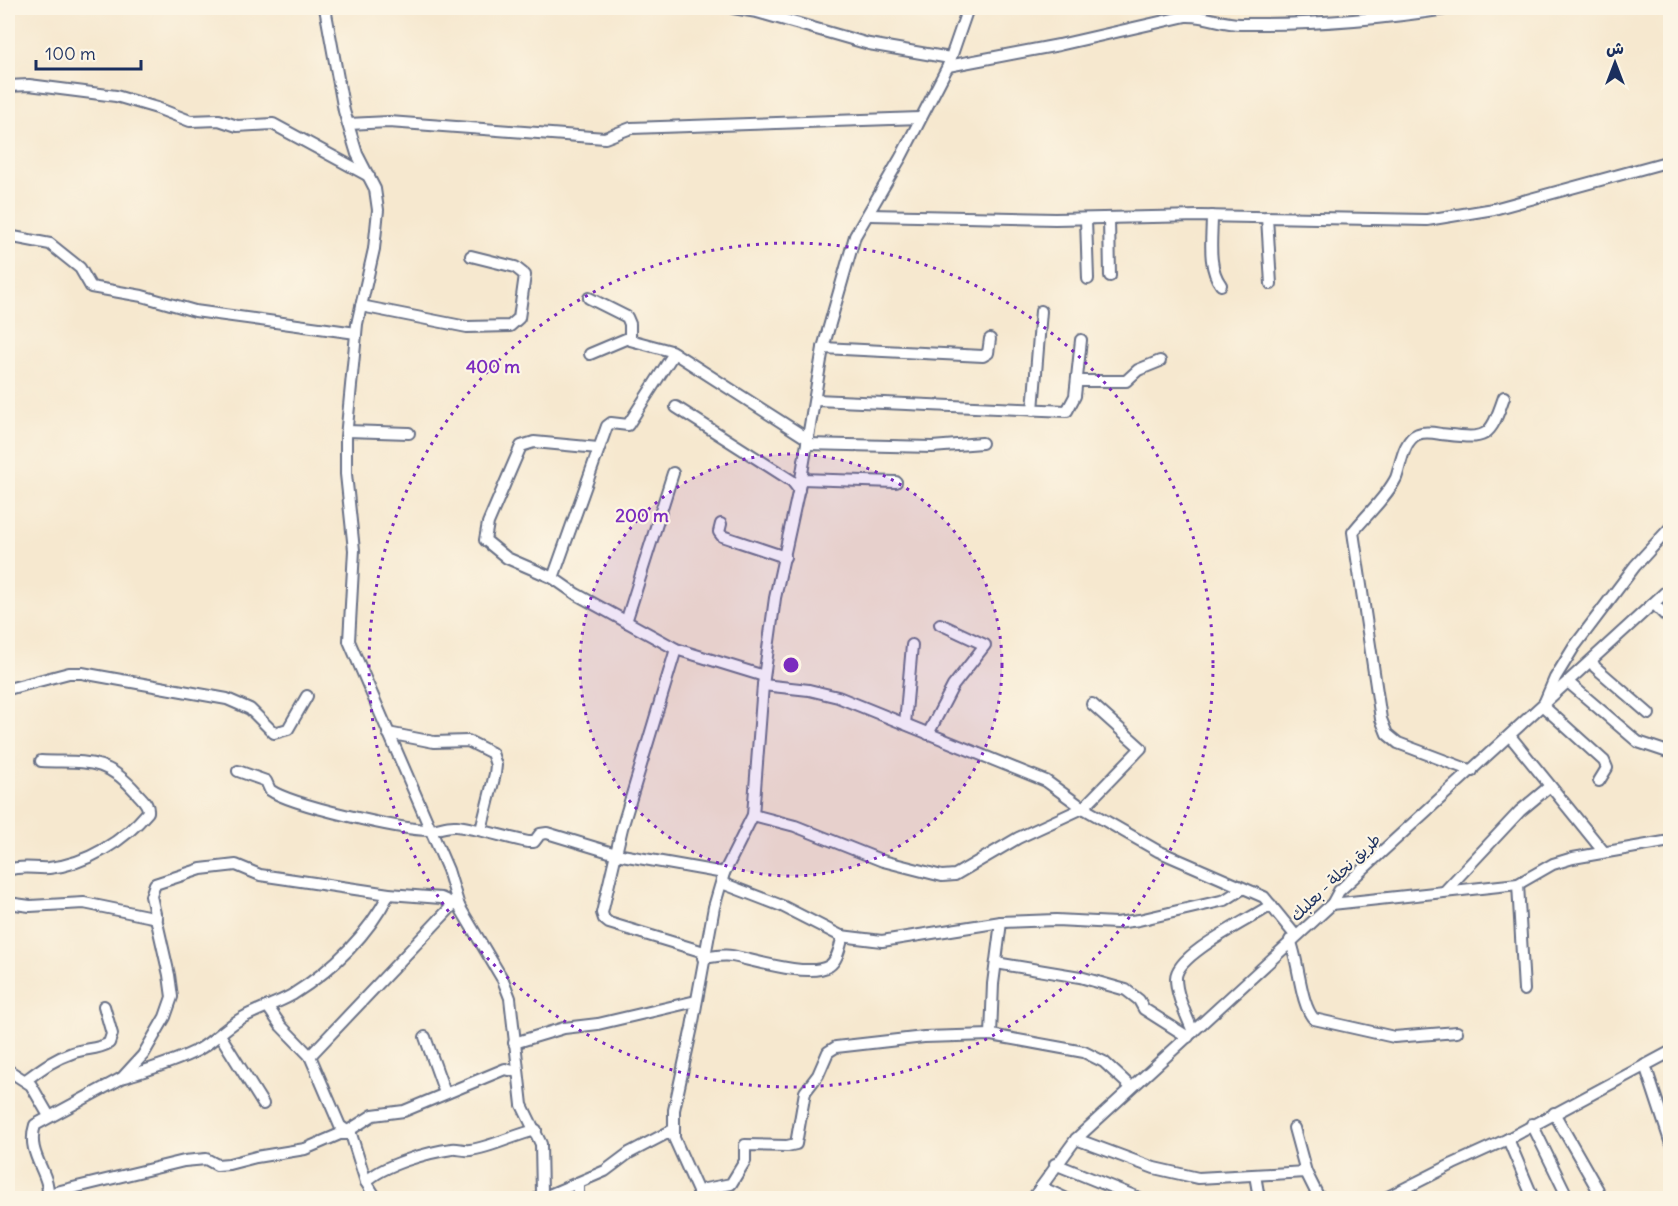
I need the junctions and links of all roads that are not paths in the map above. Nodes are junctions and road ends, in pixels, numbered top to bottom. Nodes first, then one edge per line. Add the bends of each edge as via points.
1 (325, 8) edge
2 (733, 8) edge
3 (968, 8) edge
4 (1452, 8) edge
5 (949, 62) junction
6 (8, 86) edge
7 (920, 118) junction
8 (348, 123) junction
9 (1671, 161) edge
10 (369, 177) junction
11 (869, 215) junction
12 (1212, 216) junction
13 (1268, 217) junction
14 (1109, 218) junction
15 (1086, 219) junction
16 (8, 237) edge
17 (471, 256) dead end
18 (1110, 276) dead end
19 (1088, 279) dead end
20 (1270, 284) dead end
21 (1221, 285) dead end
22 (589, 298) dead end
23 (361, 306) junction
24 (1041, 311) dead end
25 (356, 333) junction
26 (628, 338) junction
27 (990, 339) dead end
28 (1081, 340) dead end
29 (824, 348) junction
30 (674, 353) junction
31 (590, 354) dead end
32 (1160, 361) dead end
33 (1077, 381) junction
34 (1504, 397) dead end
35 (816, 400) junction
36 (676, 407) dead end
37 (1033, 410) junction
38 (347, 431) junction
39 (409, 433) dead end
40 (808, 442) junction
41 (981, 443) dead end
42 (598, 448) junction
43 (673, 473) dead end
44 (896, 482) dead end
45 (800, 484) junction
46 (722, 524) dead end
47 (1671, 528) edge
48 (785, 557) junction
49 (553, 578) junction
50 (1671, 588) edge
51 (1654, 603) junction
52 (1671, 620) edge
53 (626, 622) junction
54 (940, 624) dead end
55 (912, 645) dead end
56 (676, 649) junction
57 (1592, 661) junction
58 (764, 681) junction
59 (1569, 683) junction
60 (8, 689) edge
61 (307, 696) dead end
62 (1092, 704) dead end
63 (1543, 706) junction
64 (1649, 714) dead end
65 (905, 724) junction
66 (388, 733) junction
67 (928, 734) junction
68 (1510, 736) junction
69 (1668, 752) dead end
70 (41, 761) dead end
71 (238, 771) dead end
72 (1472, 771) junction
73 (1599, 781) dead end
74 (1550, 786) junction
75 (1083, 808) junction
76 (753, 815) junction
77 (431, 830) junction
78 (481, 830) junction
79 (1671, 841) edge
80 (1603, 851) junction
81 (616, 854) junction
82 (8, 870) edge
83 (723, 878) junction
84 (1518, 884) junction
85 (1242, 889) junction
86 (1446, 890) junction
87 (389, 894) junction
88 (8, 903) edge
89 (1332, 904) junction
90 (1271, 905) junction
91 (456, 906) junction
92 (157, 918) junction
93 (1000, 922) junction
94 (843, 936) junction
95 (1293, 938) junction
96 (704, 955) junction
97 (996, 963) junction
98 (1524, 990) dead end
99 (696, 1001) junction
100 (104, 1006) dead end
101 (268, 1006) junction
102 (1457, 1032) dead end
103 (220, 1035) junction
104 (991, 1035) junction
105 (1191, 1035) junction
106 (425, 1037) dead end
107 (514, 1042) junction
108 (1671, 1052) edge
109 (310, 1056) junction
110 (1645, 1065) junction
111 (8, 1070) edge
112 (517, 1072) junction
113 (122, 1078) junction
114 (26, 1080) junction
115 (1131, 1087) junction
116 (445, 1093) junction
117 (263, 1104) dead end
118 (1554, 1113) junction
119 (49, 1116) junction
120 (1667, 1118) edge
121 (1532, 1124) junction
122 (1294, 1128) dead end
123 (536, 1130) junction
124 (673, 1130) junction
125 (349, 1133) junction
126 (1076, 1139) junction
127 (1508, 1139) junction
128 (1671, 1140) edge
129 (1055, 1164) junction
130 (1306, 1172) junction
131 (1255, 1175) junction
132 (366, 1182) junction
133 (578, 1184) junction
134 (1041, 1187) junction
135 (1598, 1190) dead end
136 (47, 1196) edge
137 (700, 1196) edge
138 (376, 1198) edge
139 (540, 1198) edge
140 (578, 1198) edge
141 (1033, 1198) edge
142 (1065, 1198) edge
143 (1139, 1198) edge
144 (1259, 1198) edge
145 (1319, 1198) edge
146 (1386, 1198) edge
147 (1533, 1198) edge
148 (1568, 1198) edge

1 - 8 street
2 - 5 street
3 - 5 street
4 - 5 street via 1258,24 1230,24 1204,16 1186,16 1059,45
5 - 7 street
6 - 10 street via 116,96 190,121 219,120 237,126 273,124
7 - 8 street via 631,128 605,138 389,122
7 - 11 street
8 - 10 street
9 - 13 street via 1494,209 1440,219
10 - 23 street via 378,210
11 - 15 street
11 - 29 street via 855,236
12 - 13 street
12 - 14 street
12 - 21 street via 1213,264
13 - 20 street
14 - 15 street
14 - 18 street
15 - 19 street
16 - 25 street via 50,244 80,268 91,287 195,311
17 - 23 street via 515,267 525,275 519,318 510,326 467,327
22 - 26 street via 629,319
23 - 25 street
24 - 37 street
25 - 38 street
26 - 30 street
26 - 31 street
27 - 29 street via 988,353 983,356
28 - 33 street
29 - 35 street
30 - 40 street
30 - 42 street via 628,425 608,424
32 - 33 street via 1138,370 1126,381
33 - 37 street via 1074,402 1067,411
34 - 72 street via 1494,422 1480,437 1432,432 1413,438 1392,486 1353,532 1381,719 1387,734 1398,743
35 - 37 street
35 - 40 street
36 - 45 street
38 - 39 street
38 - 66 street via 346,474 354,550 350,641
40 - 41 street via 932,447
40 - 45 street
42 - 49 street
42 - 49 street via 524,444 488,524 485,540 490,546 507,558
43 - 53 street
44 - 45 street
45 - 48 street
46 - 48 street via 722,536
47 - 63 street via 1635,566 1574,647
48 - 58 street via 775,598
49 - 53 street
50 - 51 street, طريق نحلة - بعلبك
51 - 52 street
51 - 57 street, طريق نحلة - بعلبك
53 - 56 street
54 - 67 street via 985,645 953,686
55 - 65 street
56 - 58 street
56 - 81 street
57 - 59 street, طريق نحلة - بعلبك
57 - 64 street
58 - 65 street via 823,693
58 - 76 street
59 - 63 street, طريق نحلة - بعلبك
59 - 69 street via 1638,742
60 - 61 street via 82,673 227,699 250,709 270,731 279,733 295,720
62 - 75 street via 1141,748
63 - 68 street, طريق نحلة - بعلبك
63 - 73 street via 1604,761 1607,768
65 - 67 street
66 - 77 street
66 - 78 street via 434,742 468,741 492,753 495,774
67 - 75 street via 1047,782
68 - 72 street, طريق نحلة - بعلبك
68 - 74 street
70 - 82 street via 110,768 145,802 148,813 103,851 47,868
71 - 77 street via 266,782 278,795 327,810
72 - 89 street, طريق نحلة - بعلبك via 1339,891
74 - 80 street
74 - 86 street
75 - 76 street via 1018,838 963,872 942,876 883,861 795,826
75 - 85 street via 1158,851
76 - 83 street
77 - 78 street via 453,825
77 - 91 street
78 - 81 street via 528,842 547,833
79 - 80 street
80 - 84 street via 1553,864
81 - 83 street
81 - 96 street via 603,908 604,920
83 - 94 street
83 - 96 street
84 - 86 street
84 - 98 street
85 - 90 street via 1264,897
85 - 93 street via 1225,900 1139,920
86 - 89 street
87 - 91 street via 441,898
87 - 92 street via 260,875 236,866 201,869 153,887 151,896
87 - 101 street via 376,918 340,958 292,994
88 - 92 street via 84,903
89 - 95 street, طريق نحلة - بعلبك
90 - 95 street
90 - 105 street via 1226,931 1179,967 1176,982
91 - 107 street via 507,987
91 - 109 street
92 - 113 street via 170,975 170,1007 143,1055
93 - 94 street via 907,939
93 - 97 street
94 - 96 street via 832,965 821,968 772,967 730,956
95 - 102 street via 1306,1007 1314,1019 1394,1036
95 - 105 street, طريق نحلة - بعلبك
96 - 99 street
97 - 104 street
97 - 105 street via 1126,990 1144,1010
99 - 107 street
99 - 124 street
100 - 114 street via 112,1034 109,1043 49,1062
101 - 103 street via 242,1018
101 - 109 street
103 - 113 street via 180,1058
103 - 117 street
104 - 115 street via 1084,1053 1104,1062
104 - 137 street via 924,1037 832,1048 819,1075 805,1092 796,1144 745,1145 745,1161 732,1184 705,1189
105 - 115 street, طريق نحلة - بعلبك
106 - 116 street
107 - 112 street
108 - 110 street
109 - 125 street via 340,1126
110 - 118 street
110 - 120 street
111 - 114 street
112 - 116 street via 505,1069
112 - 123 street via 522,1105
113 - 119 street
114 - 119 street
115 - 126 street, طريق نحلة - بعلبك
116 - 125 street via 404,1111 373,1114
118 - 121 street
118 - 135 street
119 - 136 street via 35,1125 31,1137
120 - 128 street
121 - 127 street
121 - 148 street
122 - 130 street
123 - 132 street via 467,1151 454,1148 436,1152 371,1176
123 - 139 street via 541,1144
124 - 133 street
124 - 137 street
125 - 132 street
125 - 136 street via 305,1149 228,1164 217,1165 206,1159 184,1161
126 - 129 street, طريق نحلة - بعلبك
126 - 131 street via 1174,1174 1219,1178
127 - 146 street
127 - 147 street
129 - 134 street, طريق نحلة - بعلبك
129 - 143 street
130 - 131 street
130 - 145 street
131 - 144 street
132 - 138 street
133 - 139 street
133 - 140 street
134 - 141 street, طريق نحلة - بعلبك
134 - 142 street

